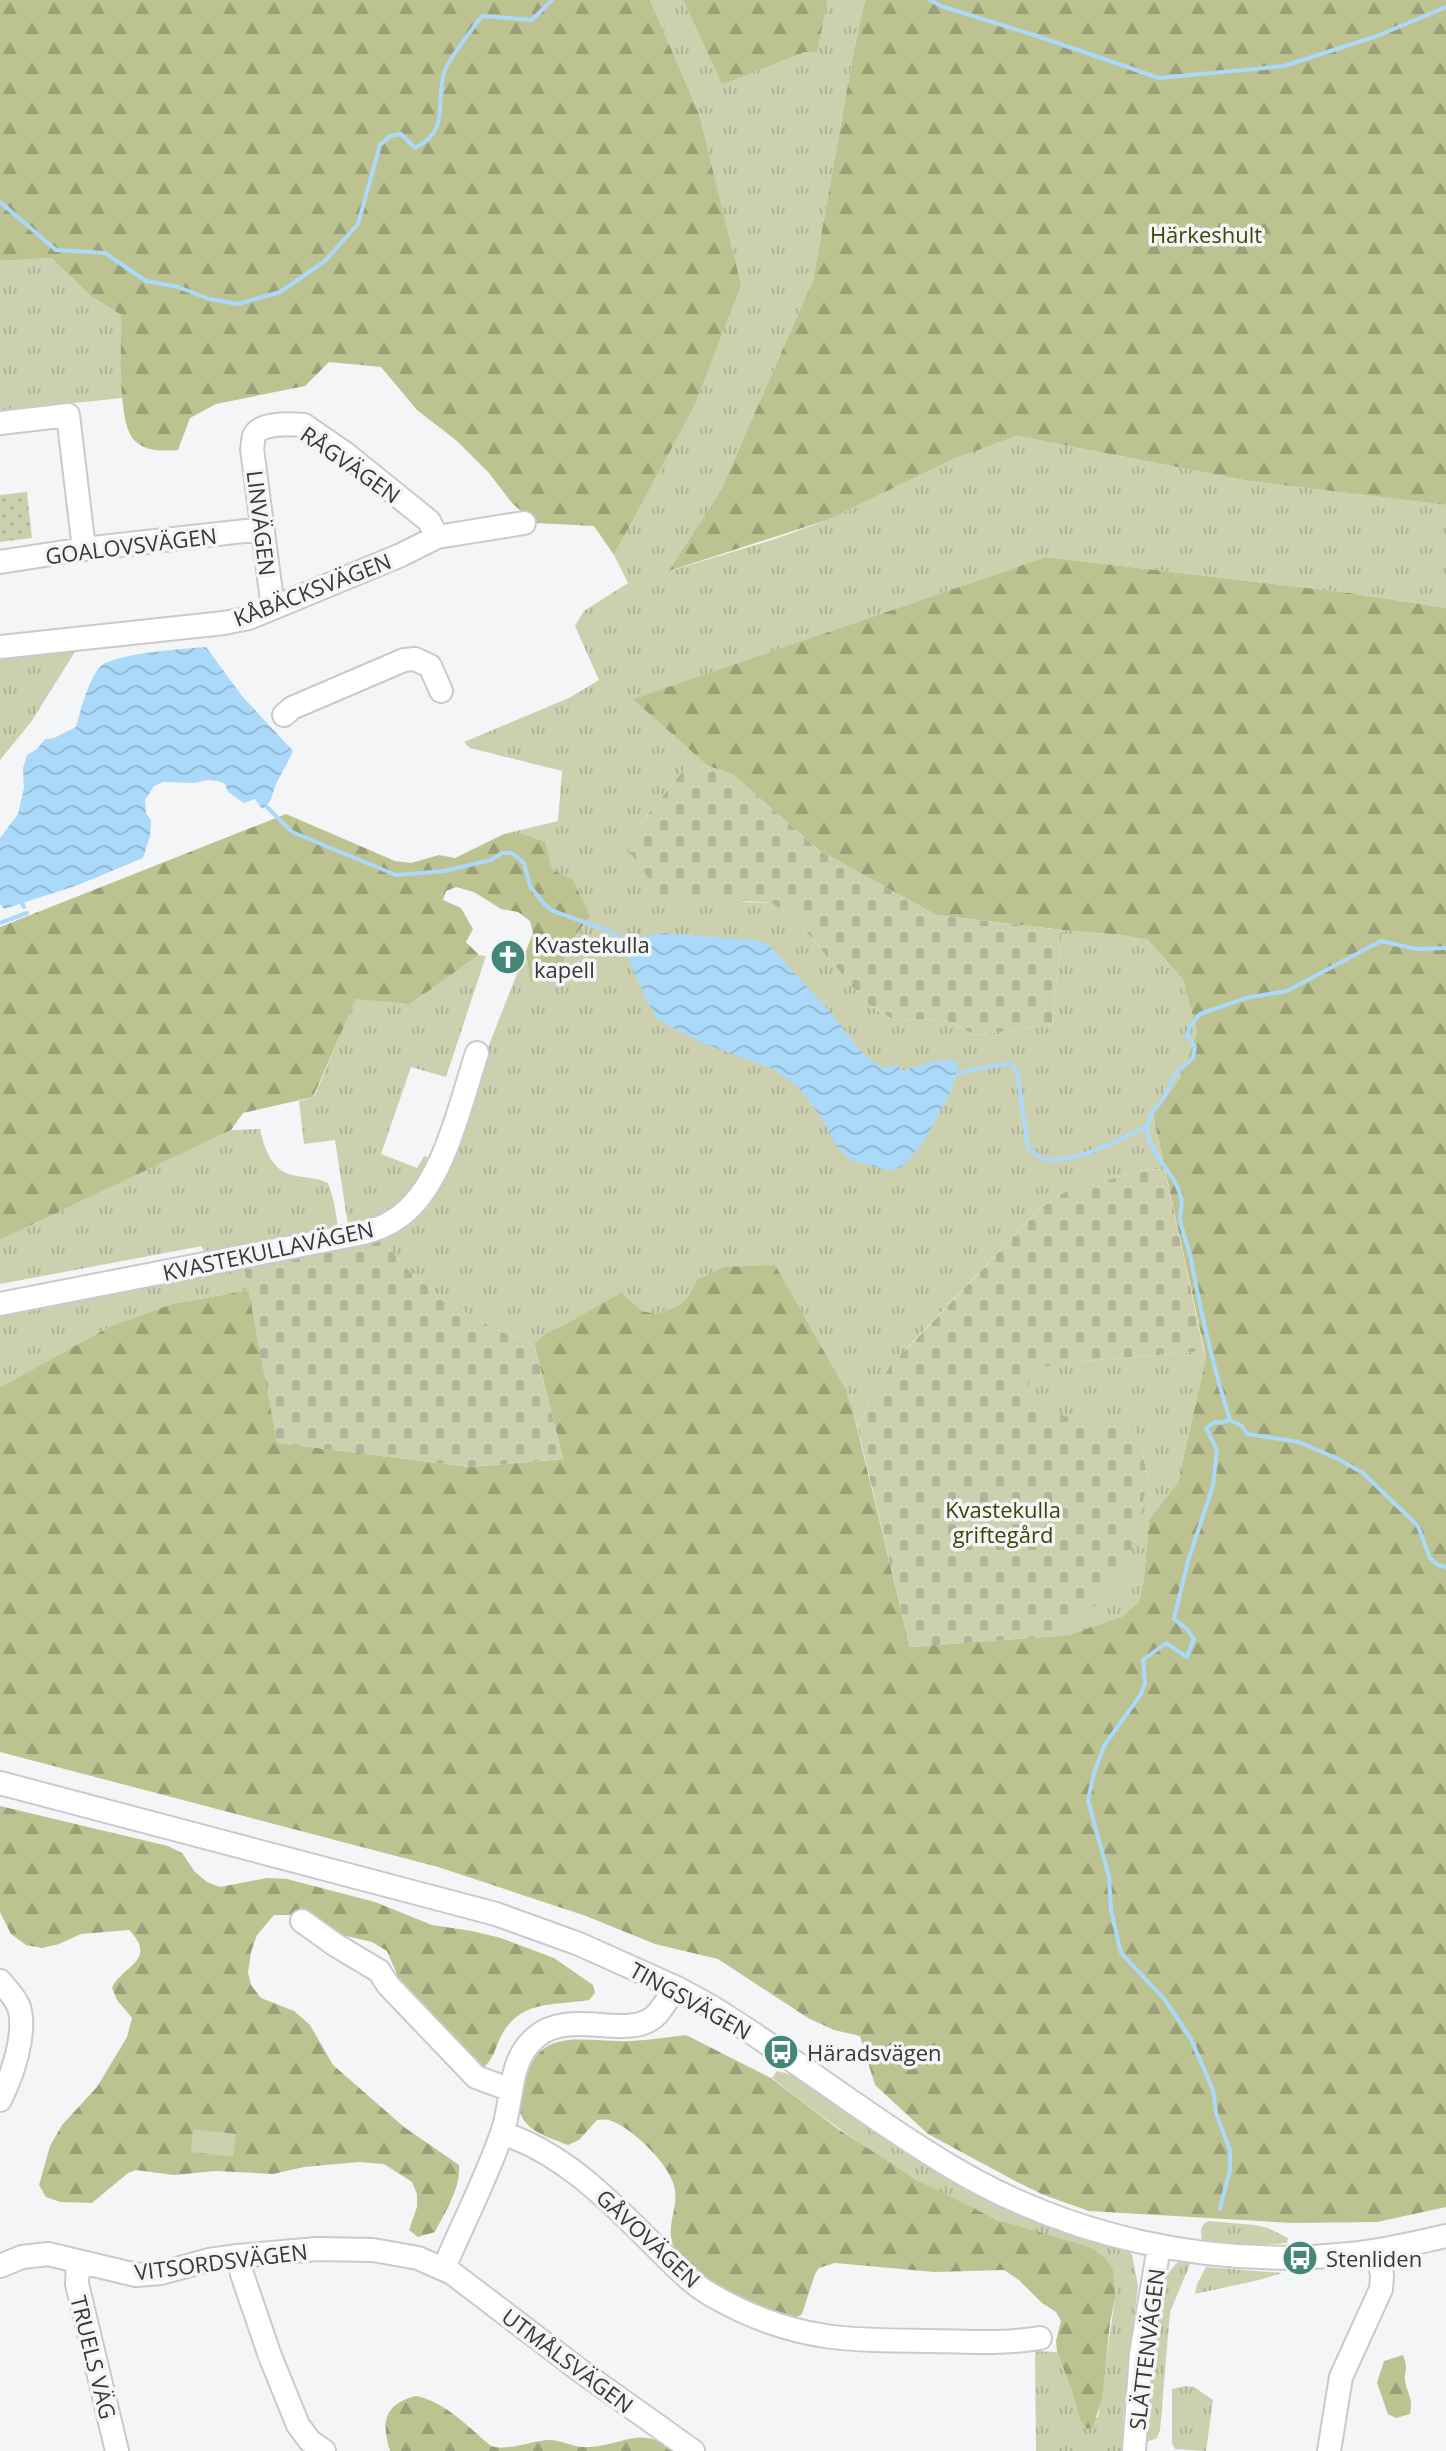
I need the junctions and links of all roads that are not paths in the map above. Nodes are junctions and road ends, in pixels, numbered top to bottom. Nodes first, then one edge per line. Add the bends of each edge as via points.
1 (0, 423) edge
2 (253, 437) joint
3 (524, 523) dead end
4 (263, 529) junction
5 (437, 537) junction
6 (84, 549) junction
7 (0, 562) edge
8 (273, 608) junction
9 (0, 647) edge
10 (441, 691) dead end
11 (284, 715) dead end
12 (477, 1053) dead end
13 (0, 1304) edge
14 (0, 1783) edge
15 (302, 1921) dead end
16 (0, 1981) edge
17 (675, 1987) junction
18 (511, 2090) junction
19 (0, 2100) edge
20 (502, 2133) junction
21 (1446, 2236) edge
22 (1159, 2247) junction
23 (1378, 2250) junction
24 (238, 2256) junction
25 (78, 2262) junction
26 (0, 2266) edge
27 (444, 2268) junction
28 (1040, 2338) dead end
29 (117, 2451) edge
30 (324, 2451) edge
31 (693, 2451) edge
32 (1134, 2451) edge
33 (1329, 2451) edge

1 - 6 street via 68,415
2 - 4 street, LINVÄGEN
2 - 5 street, RÅGVÄGEN via 263,428 304,425 429,521
3 - 5 street, KÅBÄCKSVÄGEN
4 - 6 street, GOALOVSVÄGEN
4 - 8 street, LINVÄGEN
5 - 8 street, KÅBÄCKSVÄGEN
6 - 7 street, GOALOVSVÄGEN
8 - 9 street, KÅBÄCKSVÄGEN via 224,623
10 - 11 street via 430,666 404,660
12 - 13 street, KVASTEKULLAVÄGEN via 443,1155 422,1197 382,1227
14 - 17 street, TINGSVÄGEN via 496,1914
15 - 18 street via 379,1971 476,2077
16 - 19 street via 14,1997 21,2019 14,2067
17 - 18 street via 647,2022 580,2023 538,2035 520,2057
17 - 22 street, TINGSVÄGEN via 988,2187 1081,2225
18 - 20 street
20 - 27 street
20 - 28 street, GÅVOVÄGEN via 569,2167 691,2281 786,2329 861,2340 1012,2343
21 - 23 street, TINGSVÄGEN
22 - 23 street, TINGSVÄGEN via 1271,2257
22 - 32 street, SLÄTTENVÄGEN via 1141,2354
23 - 33 street via 1381,2289 1341,2377
24 - 25 street, VITSORDSVÄGEN via 136,2275
24 - 27 street, VITSORDSVÄGEN via 373,2250
24 - 30 street via 298,2425
25 - 26 street, VITSORDSVÄGEN via 34,2254
25 - 29 street, TRUELS VÄG via 77,2284
27 - 31 street, UTMÅLSVÄGEN

